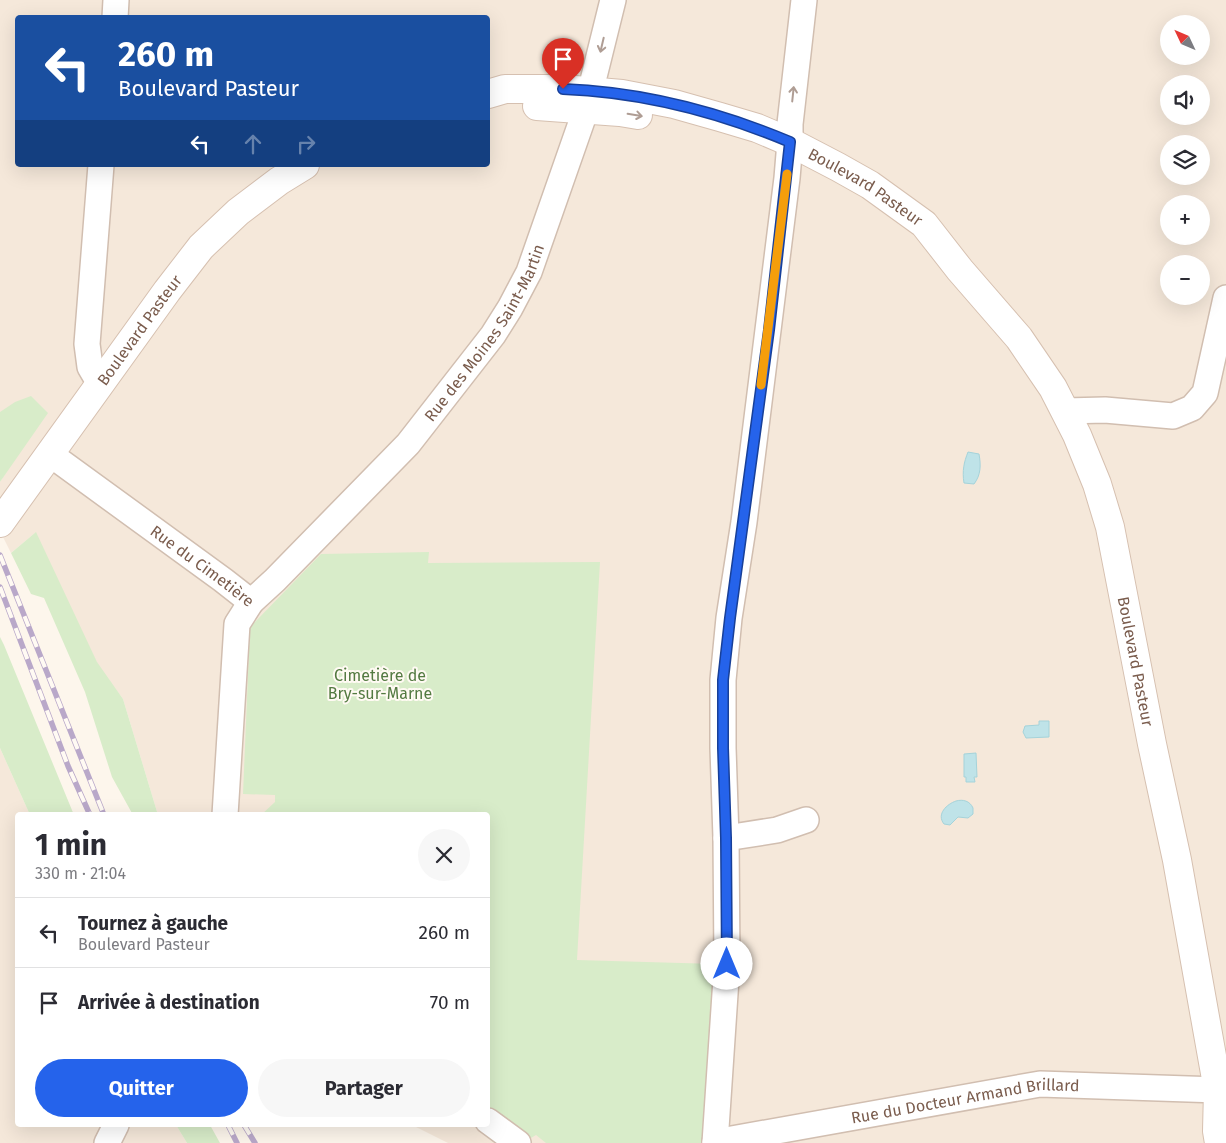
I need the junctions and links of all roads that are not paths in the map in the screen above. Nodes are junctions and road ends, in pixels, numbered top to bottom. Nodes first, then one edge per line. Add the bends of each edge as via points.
1 (116, 0) edge
2 (613, 0) edge
3 (804, 0) edge
4 (115, 15) edge
5 (490, 93) edge
6 (588, 100) junction
7 (490, 108) edge
8 (789, 152) junction
9 (101, 167) edge
10 (302, 167) edge
11 (1226, 298) edge
12 (100, 384) junction
13 (1065, 411) junction
14 (50, 454) junction
15 (0, 523) edge
16 (251, 602) junction
17 (225, 812) edge
18 (806, 820) dead end
19 (726, 838) junction
20 (1222, 1100) edge
21 (490, 1122) edge
22 (115, 1127) edge
23 (715, 1142) edge
24 (107, 1143) edge
25 (518, 1143) edge
26 (1219, 1143) edge

1 - 4 street
2 -> 6 street, Rue des Moines Saint-Martin
8 -> 3 street
5 - 6 main road, Boulevard Pasteur via 504,89
6 - 7 main road, Boulevard Pasteur
6 - 8 main road, Boulevard Pasteur via 622,94 674,104 757,128
6 - 16 street, Rue des Moines Saint-Martin via 528,272 493,335 408,444
8 - 13 main road, Boulevard Pasteur via 838,167 870,185 924,224 1019,338
8 - 19 street via 723,680
9 - 12 street via 87,344 90,367
10 - 12 main road, Boulevard Pasteur via 238,212 201,247
11 - 13 street via 1205,393 1192,408 1173,416 1105,410
12 - 14 main road, Boulevard Pasteur
13 - 20 main road, Boulevard Pasteur via 1097,484 1110,527
14 - 15 main road, Boulevard Pasteur
14 - 16 street, Rue du Cimetière
16 - 17 street, Rue du Cimetière via 237,624
18 - 19 street via 777,830
19 - 23 street via 727,964
20 - 23 street, Rue du Docteur Armand Brillard via 1040,1084
20 - 26 main road, Boulevard Pasteur via 1217,1131
21 - 25 street
22 - 24 street

